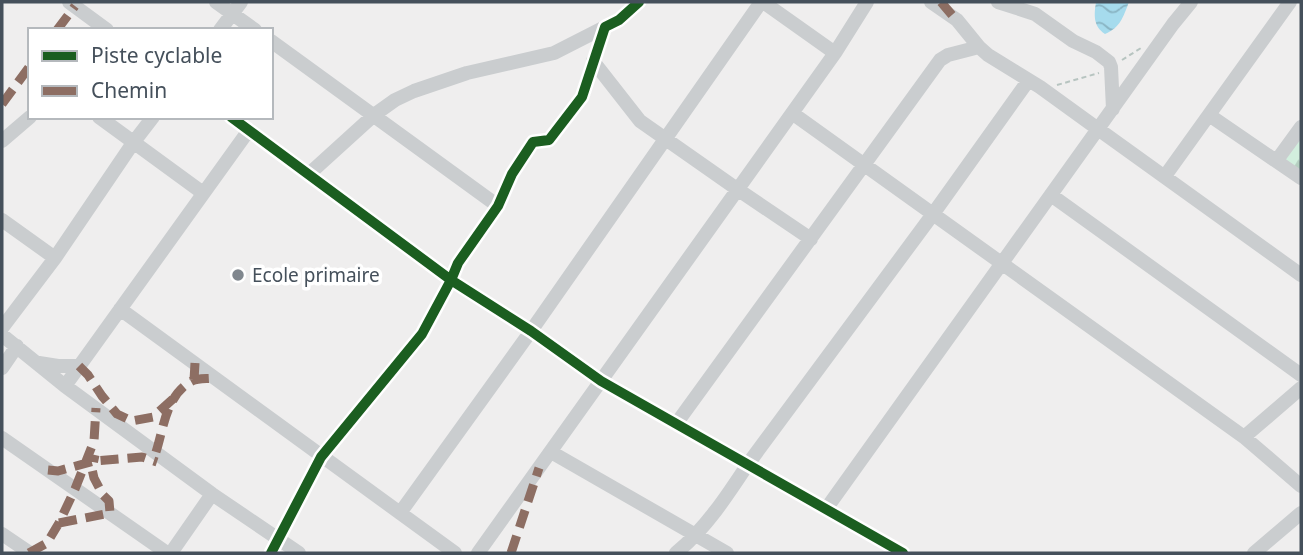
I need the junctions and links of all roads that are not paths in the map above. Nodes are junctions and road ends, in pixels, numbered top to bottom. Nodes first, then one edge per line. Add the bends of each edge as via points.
1 (69, 2) edge
2 (216, 2) edge
3 (639, 2) edge
4 (762, 2) edge
5 (867, 2) edge
6 (931, 2) edge
7 (999, 2) edge
8 (1191, 2) edge
9 (1290, 2) edge
10 (237, 8) edge
11 (605, 27) junction
12 (104, 28) edge
13 (222, 28) edge
14 (253, 28) edge
15 (273, 42) edge
16 (979, 47) junction
17 (835, 53) junction
18 (593, 61) junction
19 (1028, 81) junction
20 (1113, 109) junction
21 (792, 113) junction
22 (374, 115) junction
23 (1209, 115) junction
24 (28, 119) edge
25 (102, 119) edge
26 (152, 119) edge
27 (234, 119) edge
28 (1301, 127) edge
29 (1098, 129) junction
30 (249, 130) junction
31 (664, 139) junction
32 (2, 141) edge
33 (134, 143) junction
34 (1277, 160) junction
35 (864, 165) junction
36 (309, 174) junction
37 (1165, 176) junction
38 (1301, 178) edge
39 (737, 189) junction
40 (203, 193) junction
41 (1051, 195) junction
42 (498, 205) junction
43 (933, 214) junction
44 (2, 220) edge
45 (811, 239) junction
46 (55, 258) junction
47 (1002, 264) junction
48 (1301, 275) edge
49 (451, 280) junction
50 (120, 309) junction
51 (2, 328) edge
52 (531, 331) junction
53 (2, 335) edge
54 (17, 346) junction
55 (37, 362) junction
56 (79, 366) junction
57 (2, 368) edge
58 (1301, 375) edge
59 (601, 381) junction
60 (65, 386) junction
61 (1301, 388) edge
62 (676, 424) junction
63 (1244, 437) junction
64 (2, 438) edge
65 (551, 452) junction
66 (321, 457) junction
67 (748, 464) junction
68 (1301, 486) edge
69 (212, 494) junction
70 (826, 509) junction
71 (400, 513) junction
72 (1301, 513) edge
73 (2, 534) edge
74 (696, 536) junction
75 (279, 539) junction
76 (30, 553) edge
77 (169, 553) edge
78 (271, 553) edge
79 (299, 553) edge
80 (455, 553) edge
81 (478, 553) edge
82 (676, 553) edge
83 (727, 553) edge
84 (903, 553) edge
85 (1254, 553) edge

1 - 12 street
2 - 10 street
3 - 11 street
4 - 17 street
4 - 31 street
5 - 17 street
6 - 16 street via 957,20
7 - 20 street via 1035,13 1109,62
8 - 20 street
9 - 23 street
10 - 13 street
10 - 14 street
11 - 18 street
11 - 22 street via 554,53 414,91
15 - 22 street
16 - 19 street
16 - 35 street via 940,60
17 - 21 street
18 - 31 street via 634,115
18 - 42 street via 582,97 548,140 533,142
19 - 29 street
19 - 43 street
20 - 29 street
21 - 35 street
21 - 39 street
22 - 36 street
22 - 42 street
23 - 34 street
23 - 37 street
24 - 32 street
25 - 33 street
26 - 33 street
27 - 30 street
28 - 34 street
29 - 37 street
29 - 41 street
30 - 36 street
30 - 40 street
31 - 39 street
31 - 52 street
33 - 40 street
33 - 46 street
34 - 38 street
35 - 43 street
35 - 45 street
36 - 49 street
37 - 48 street
39 - 45 street
39 - 59 street
40 - 50 street
41 - 47 street
41 - 58 street
42 - 49 street
43 - 47 street
43 - 67 street
44 - 46 street
45 - 62 street
46 - 51 street
47 - 63 street
47 - 70 street
49 - 52 street
49 - 66 street via 422,334
50 - 56 street
50 - 66 street
52 - 59 street
52 - 71 street
53 - 54 street
54 - 55 street
54 - 57 street
55 - 56 street
55 - 60 street
56 - 60 street
59 - 62 street
59 - 65 street
60 - 69 street
61 - 63 street
62 - 67 street
63 - 68 street
64 - 77 street
65 - 74 street
65 - 81 street
66 - 71 street
66 - 75 street
67 - 70 street
67 - 74 street
69 - 75 street
69 - 77 street
70 - 84 street
71 - 80 street
72 - 85 street
73 - 76 street
74 - 82 street
74 - 83 street
75 - 78 street
75 - 79 street

